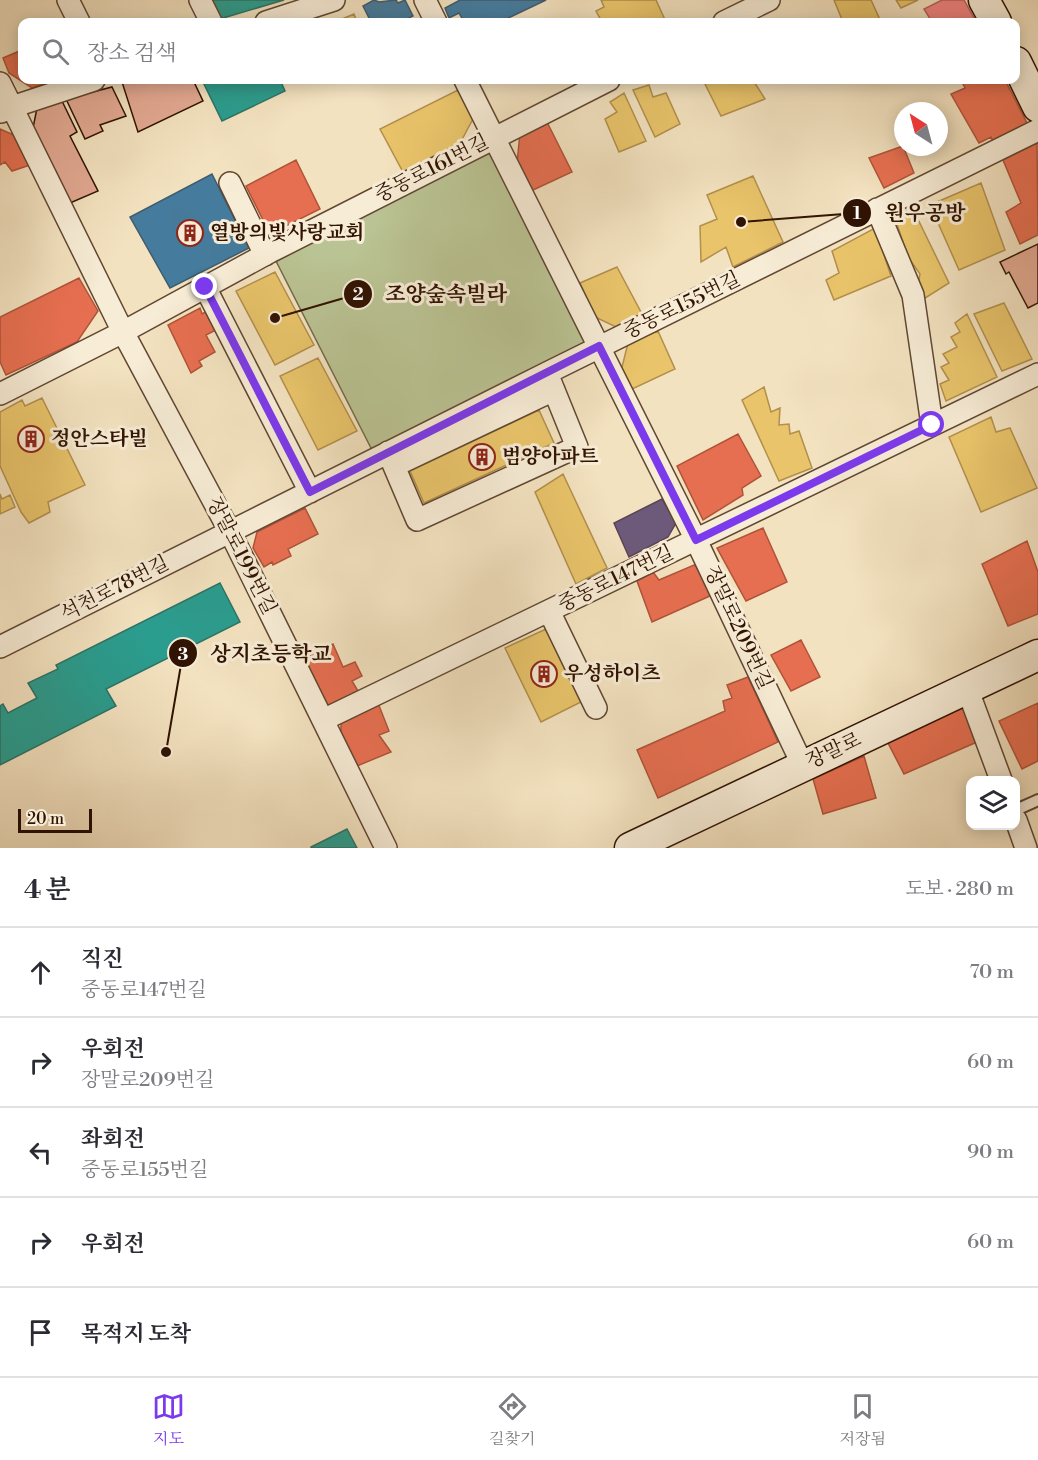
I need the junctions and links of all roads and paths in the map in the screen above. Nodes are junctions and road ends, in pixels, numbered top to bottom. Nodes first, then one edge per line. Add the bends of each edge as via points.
1 (69, 0) edge
2 (200, 0) edge
3 (334, 0) edge
4 (425, 0) edge
5 (769, 0) edge
6 (984, 0) edge
7 (77, 18) edge
8 (209, 18) edge
9 (278, 18) edge
10 (434, 18) edge
11 (732, 18) edge
12 (994, 18) edge
13 (1020, 70) edge
14 (0, 83) edge
15 (81, 84) edge
16 (467, 84) edge
17 (601, 84) edge
18 (1038, 108) edge
19 (6, 110) edge
20 (1038, 130) edge
21 (494, 137) junction
22 (230, 183) dead end
23 (878, 209) junction
24 (265, 255) junction
25 (205, 287) junction
26 (123, 332) junction
27 (599, 346) junction
28 (1038, 374) edge
29 (550, 381) junction
30 (0, 394) edge
31 (932, 425) junction
32 (391, 459) junction
33 (310, 492) junction
34 (230, 532) junction
35 (696, 540) junction
36 (549, 610) junction
37 (0, 647) edge
38 (1038, 654) edge
39 (967, 688) junction
40 (596, 708) dead end
41 (322, 720) junction
42 (803, 766) junction
43 (1000, 776) edge
44 (1038, 800) edge
45 (1020, 808) edge
46 (1020, 830) edge
47 (386, 848) edge
48 (630, 848) edge
49 (1026, 848) edge

1 - 7 street
2 - 8 street
3 - 9 street
4 - 10 street
5 - 11 street
6 - 12 street
13 - 18 street
14 - 19 street, 장말로199번길
15 - 19 street
16 - 21 street, 장말로209번길
17 - 21 street, 중동로161번길
19 - 26 street, 장말로199번길
20 - 23 street, 중동로155번길
21 - 24 street, 중동로161번길
21 - 27 street, 장말로209번길
22 - 24 street
23 - 27 street, 중동로155번길
23 - 31 street via 913,295
24 - 25 street, 중동로161번길
25 - 26 street, 중동로161번길
25 - 33 street
26 - 30 street, 중동로161번길
26 - 34 street, 장말로199번길
27 - 29 street, 중동로155번길
27 - 35 street, 장말로209번길
28 - 31 street, 중동로147번길
29 - 32 street, 중동로155번길
29 - 32 street via 577,447 417,520
31 - 35 street, 중동로147번길
32 - 33 street, 중동로155번길
33 - 34 street, 중동로155번길
34 - 37 street, 석천로78번길
34 - 41 street, 장말로199번길
35 - 36 street, 중동로147번길
35 - 42 street, 장말로209번길
36 - 40 street
36 - 41 street, 중동로147번길
38 - 39 street, 장말로
39 - 42 street, 장말로
39 - 43 street
41 - 47 street, 장말로199번길
42 - 48 street, 장말로
44 - 45 lane
46 - 49 street

